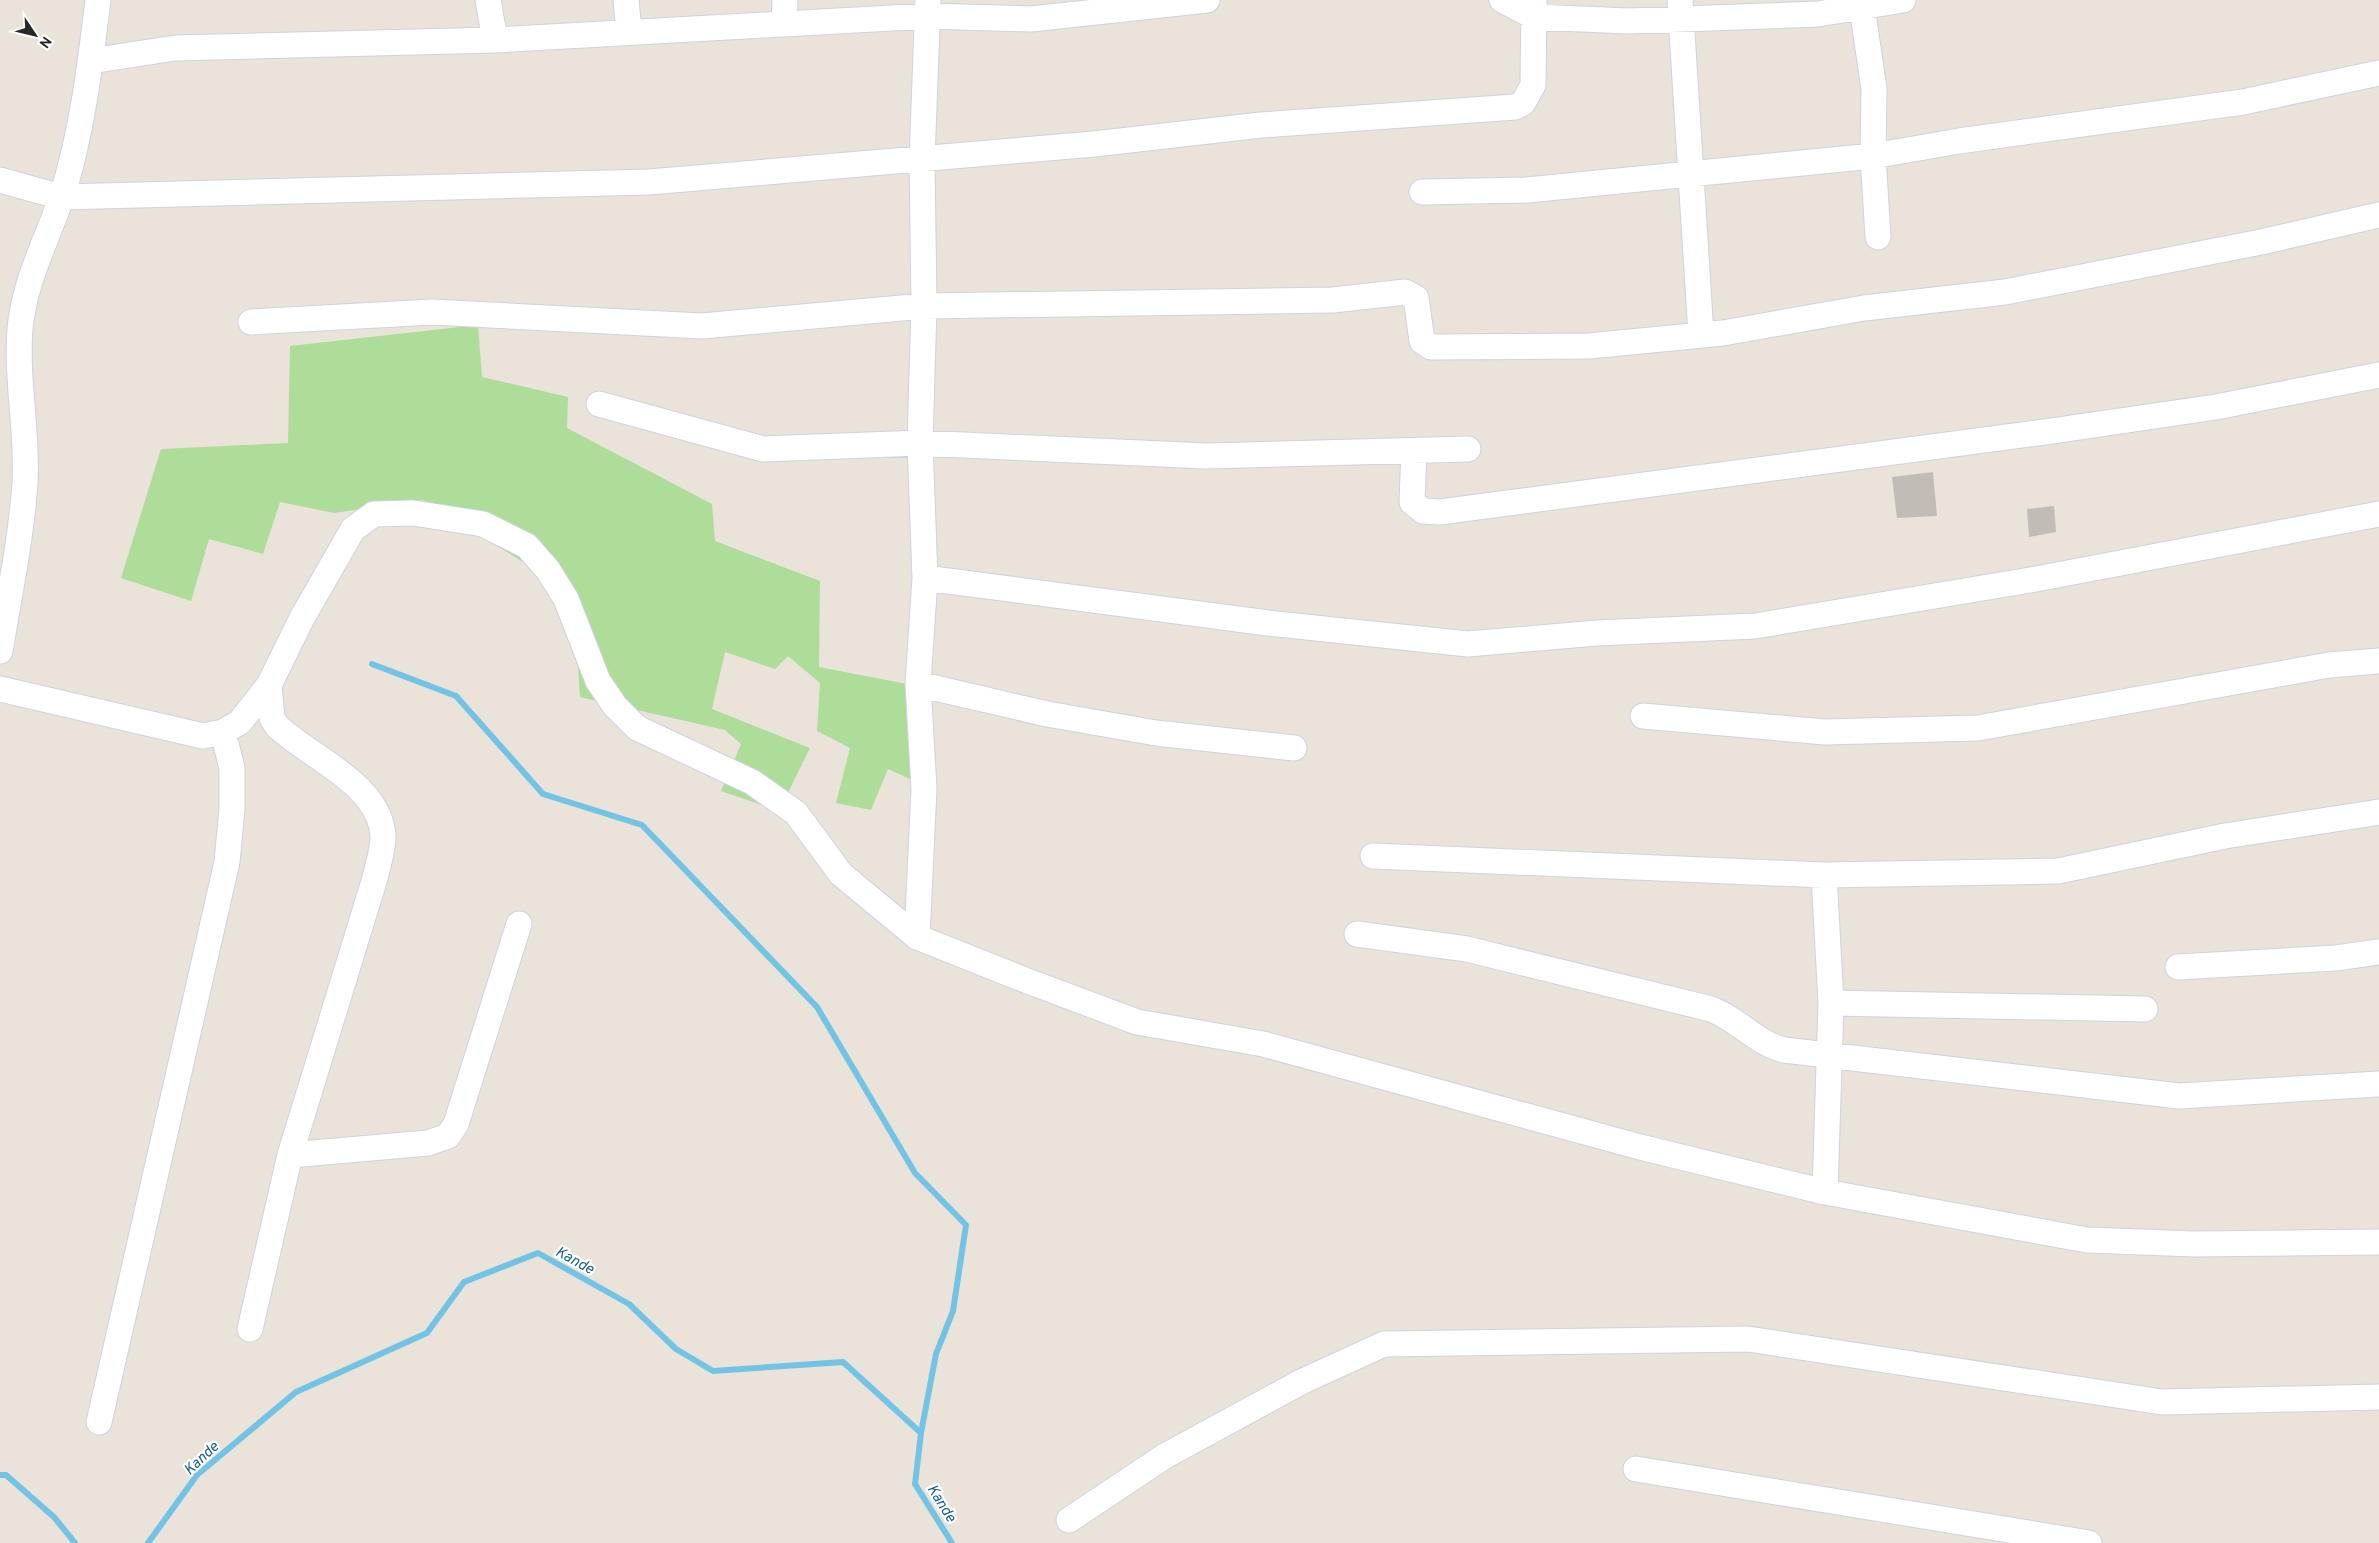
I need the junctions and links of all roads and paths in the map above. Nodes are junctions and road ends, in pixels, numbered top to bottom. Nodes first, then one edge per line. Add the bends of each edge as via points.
1 (98, 0) edge
2 (488, 0) edge
3 (626, 0) edge
4 (1207, 0) edge
5 (1502, 0) edge
6 (1903, 0) edge
7 (1862, 7) junction
8 (927, 8) edge
9 (1535, 8) edge
10 (1682, 9) edge
11 (784, 12) edge
12 (629, 32) junction
13 (495, 40) junction
14 (91, 61) junction
15 (2379, 73) edge
16 (1873, 156) junction
17 (922, 160) junction
18 (1692, 174) junction
19 (0, 180) edge
20 (1422, 192) dead end
21 (61, 197) junction
22 (2379, 215) edge
23 (1878, 237) dead end
24 (924, 306) junction
25 (252, 322) dead end
26 (1701, 335) junction
27 (2379, 375) edge
28 (11, 390) edge
29 (599, 404) dead end
30 (920, 443) junction
31 (1468, 449) dead end
32 (1414, 451) junction
33 (2379, 514) edge
34 (8, 556) edge
35 (925, 578) junction
36 (0, 651) edge
37 (2379, 661) edge
38 (918, 684) junction
39 (269, 685) junction
40 (0, 688) edge
41 (1643, 716) dead end
42 (223, 732) junction
43 (1294, 748) dead end
44 (2379, 812) edge
45 (1373, 856) dead end
46 (1824, 875) junction
47 (519, 924) dead end
48 (1357, 934) dead end
49 (917, 937) junction
50 (2379, 952) edge
51 (2178, 966) dead end
52 (1831, 1003) junction
53 (2146, 1009) dead end
54 (1831, 1056) junction
55 (2379, 1084) edge
56 (290, 1156) junction
57 (1825, 1192) junction
58 (2379, 1242) edge
59 (250, 1329) dead end
60 (2379, 1397) edge
61 (99, 1422) dead end
62 (1636, 1469) dead end
63 (1069, 1520) dead end
64 (2089, 1543) edge

1 - 14 street
2 - 13 street
3 - 12 street
4 - 8 street via 1030,19
5 - 9 street
6 - 7 street
7 - 10 street via 1818,14
7 - 16 street via 1874,89
8 - 11 street
8 - 17 street
9 - 10 street via 1628,21
9 - 17 street via 1532,85 1523,103 1515,107 1261,125
10 - 18 street
11 - 12 street
12 - 13 street
13 - 14 street via 175,48
14 - 21 street via 77,139
15 - 16 street via 2243,102
16 - 18 street
16 - 23 street
17 - 21 street via 649,182
17 - 24 street
18 - 20 street via 1527,190
18 - 26 street
19 - 21 street
21 - 28 street via 28,288
22 - 26 street via 2261,242 2005,292 1864,308
24 - 25 street via 702,326 432,312
24 - 26 street via 1333,300 1405,292 1416,298 1422,341 1438,348 1589,346
24 - 30 street
27 - 32 street via 2216,407 2045,432 1440,512 1423,511 1412,502
28 - 34 street via 26,430 25,484
29 - 30 street via 763,449
30 - 32 street via 1206,456
30 - 35 street
31 - 32 street
33 - 35 street via 2036,579 1755,626 1597,633 1468,644 1268,623
34 - 36 street
35 - 38 street
37 - 41 street via 2329,666 1978,728 1825,732
38 - 43 street via 1120,727
38 - 49 street via 924,789
39 - 42 street via 240,722
39 - 49 street via 302,618 353,529 374,514 413,513 483,524 527,546 548,570 566,599 598,681 615,706 637,728 752,782 796,813 841,874
39 - 56 street via 272,718 277,726 359,789 378,813 383,837 375,878
40 - 42 street via 202,736
42 - 61 street via 232,768 227,862
44 - 46 street via 2225,836 2058,871
45 - 46 street
46 - 52 street
47 - 56 street via 456,1124 448,1136 428,1143
48 - 54 street via 1467,949 1711,1009 1771,1046
49 - 57 street via 1137,1022 1263,1044 1640,1147
50 - 51 street via 2336,958
52 - 53 street
52 - 54 street
54 - 55 street via 2179,1096
54 - 57 street
56 - 59 street
57 - 58 street via 2087,1240 2194,1244
60 - 63 street via 2162,1402 1748,1339 1384,1344 1301,1382 1165,1456
62 - 64 street

